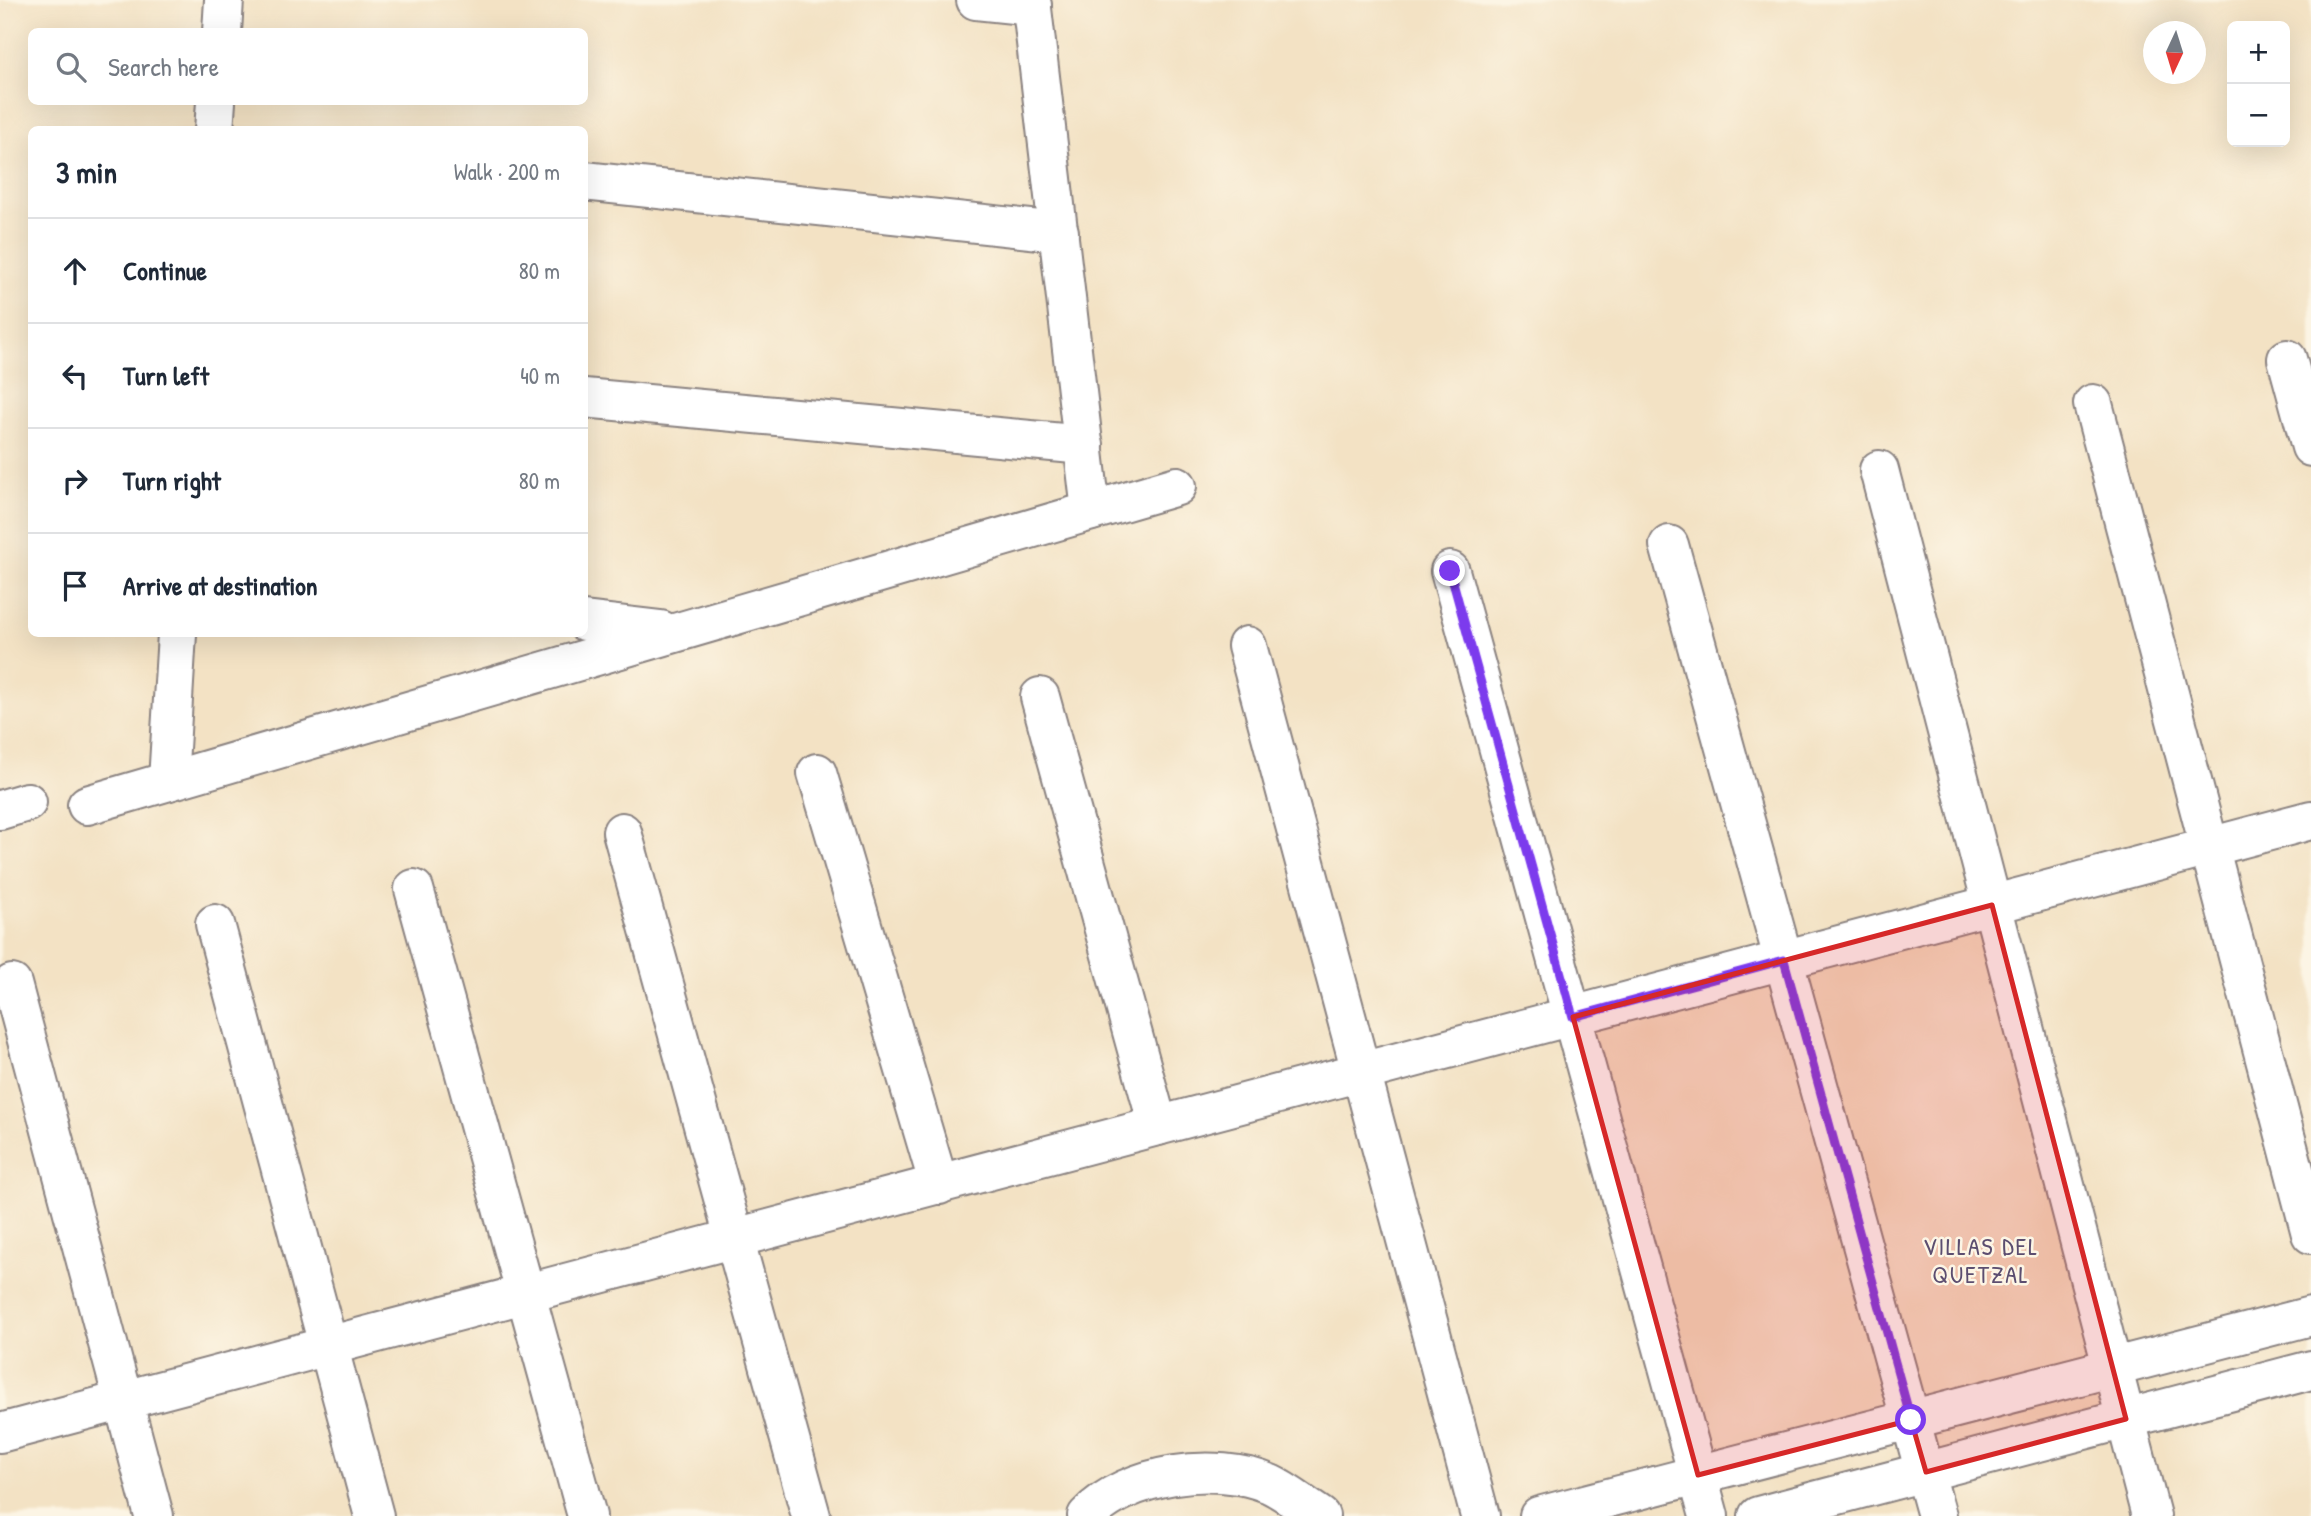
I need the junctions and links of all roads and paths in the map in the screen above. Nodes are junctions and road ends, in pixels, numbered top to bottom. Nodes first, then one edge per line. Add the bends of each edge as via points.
1 (224, 0) edge
2 (976, 0) edge
3 (1032, 3) edge
4 (222, 28) edge
5 (216, 105) edge
6 (214, 126) edge
7 (588, 180) edge
8 (1059, 232) junction
9 (2287, 359) dead end
10 (588, 398) edge
11 (2094, 404) dead end
12 (1084, 445) junction
13 (2311, 447) edge
14 (1879, 470) dead end
15 (1177, 486) dead end
16 (1091, 511) junction
17 (1669, 545) dead end
18 (1450, 571) dead end
19 (588, 621) edge
20 (677, 632) junction
21 (177, 637) edge
22 (1247, 646) dead end
23 (1040, 697) dead end
24 (817, 773) dead end
25 (168, 781) junction
26 (87, 805) dead end
27 (2311, 820) edge
28 (622, 832) dead end
29 (2210, 847) junction
30 (414, 889) dead end
31 (1992, 905) junction
32 (215, 924) dead end
33 (1784, 960) junction
34 (12, 984) dead end
35 (1573, 1017) junction
36 (1360, 1071) junction
37 (1158, 1126) junction
38 (939, 1185) junction
39 (2311, 1234) edge
40 (734, 1238) junction
41 (526, 1294) junction
42 (2311, 1316) edge
43 (329, 1346) junction
44 (2113, 1368) junction
45 (2311, 1370) edge
46 (124, 1401) junction
47 (2126, 1419) junction
48 (1911, 1420) junction
49 (0, 1433) edge
50 (1926, 1472) junction
51 (1698, 1475) junction
52 (155, 1516) edge
53 (374, 1516) edge
54 (587, 1516) edge
55 (811, 1516) edge
56 (1087, 1516) edge
57 (1320, 1516) edge
58 (1480, 1516) edge
59 (1539, 1516) edge
60 (1709, 1516) edge
61 (1758, 1516) edge
62 (1937, 1516) edge
63 (2151, 1516) edge

1 - 4 street
2 - 3 street
3 - 8 street
5 - 6 street
7 - 8 street
8 - 12 street
9 - 13 street
10 - 12 street
11 - 29 street
12 - 16 street
14 - 31 street
15 - 16 street
16 - 20 street
17 - 33 street
18 - 35 street
19 - 20 street
20 - 25 street
21 - 25 street
22 - 36 street
23 - 37 street
24 - 38 street
25 - 26 street
27 - 29 street
28 - 40 street
29 - 31 street
29 - 39 street
30 - 41 street
31 - 33 street
31 - 44 street
32 - 43 street
33 - 35 street
33 - 48 street
34 - 46 street
35 - 36 street
35 - 51 street
36 - 37 street
36 - 58 street
37 - 38 street
38 - 40 street
40 - 41 street
40 - 55 street
41 - 43 street
41 - 54 street
42 - 44 street
43 - 46 street
43 - 53 street
44 - 47 street
44 - 48 street
45 - 47 street
46 - 49 street
46 - 52 street
47 - 50 street
47 - 63 street
48 - 50 street
48 - 51 street
50 - 61 street
50 - 62 street
51 - 59 street
51 - 60 street
56 - 57 street via 1095,1507 1149,1479 1210,1471 1269,1484

